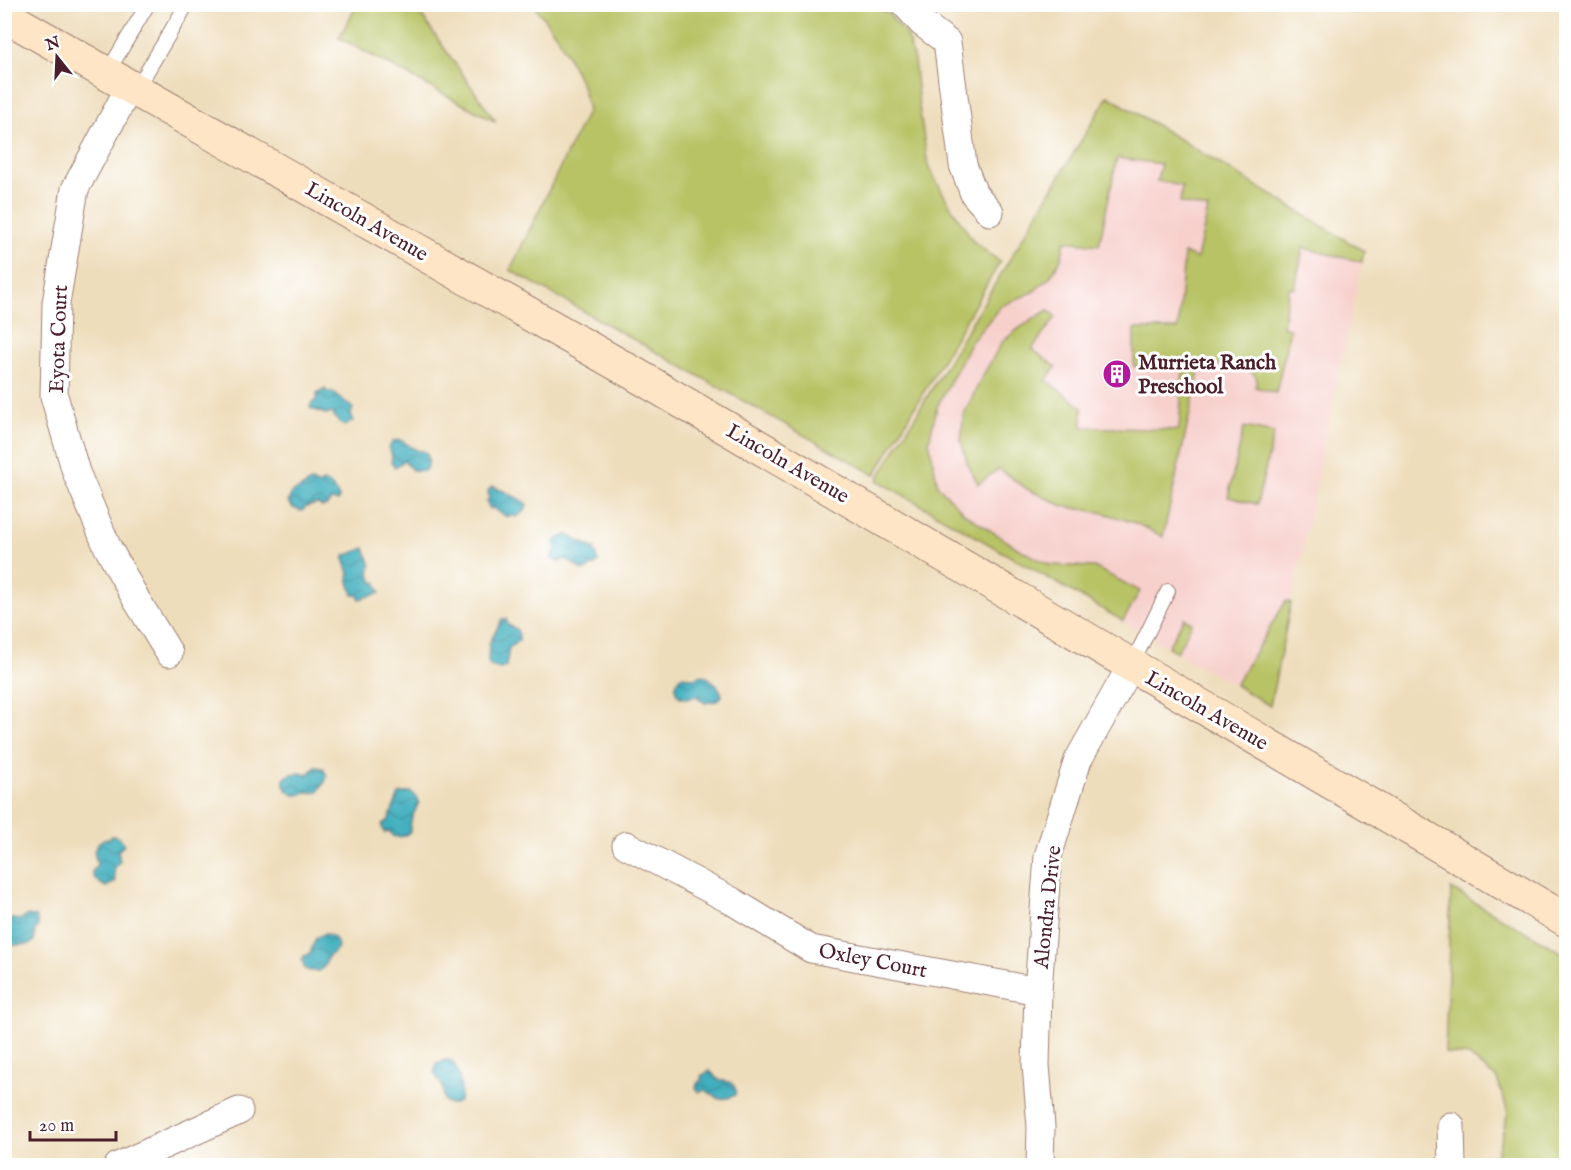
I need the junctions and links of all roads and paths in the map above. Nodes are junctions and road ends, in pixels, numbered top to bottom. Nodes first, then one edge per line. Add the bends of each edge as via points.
1 (148, 4) edge
2 (188, 4) edge
3 (904, 4) edge
4 (4, 15) edge
5 (124, 83) junction
6 (990, 212) dead end
7 (1168, 591) dead end
8 (169, 653) dead end
9 (1131, 666) junction
10 (626, 845) dead end
11 (1566, 920) edge
12 (1038, 991) junction
13 (239, 1111) dead end
14 (1451, 1126) dead end
15 (118, 1166) edge
16 (1040, 1166) edge
17 (1452, 1166) edge

1 - 5 lane
2 - 5 lane
3 - 6 street via 947,42 963,165 975,194
4 - 5 street, Lincoln Avenue
5 - 8 street, Eyota Court via 75,189 56,303 54,396 76,472 107,546
5 - 9 street, Lincoln Avenue via 623,367
7 - 9 lane
9 - 11 street, Lincoln Avenue
9 - 12 street, Alondra Drive via 1078,760 1048,856
10 - 12 street, Oxley Court via 732,901 811,949
12 - 16 street, Alondra Drive
13 - 15 street
14 - 17 street

